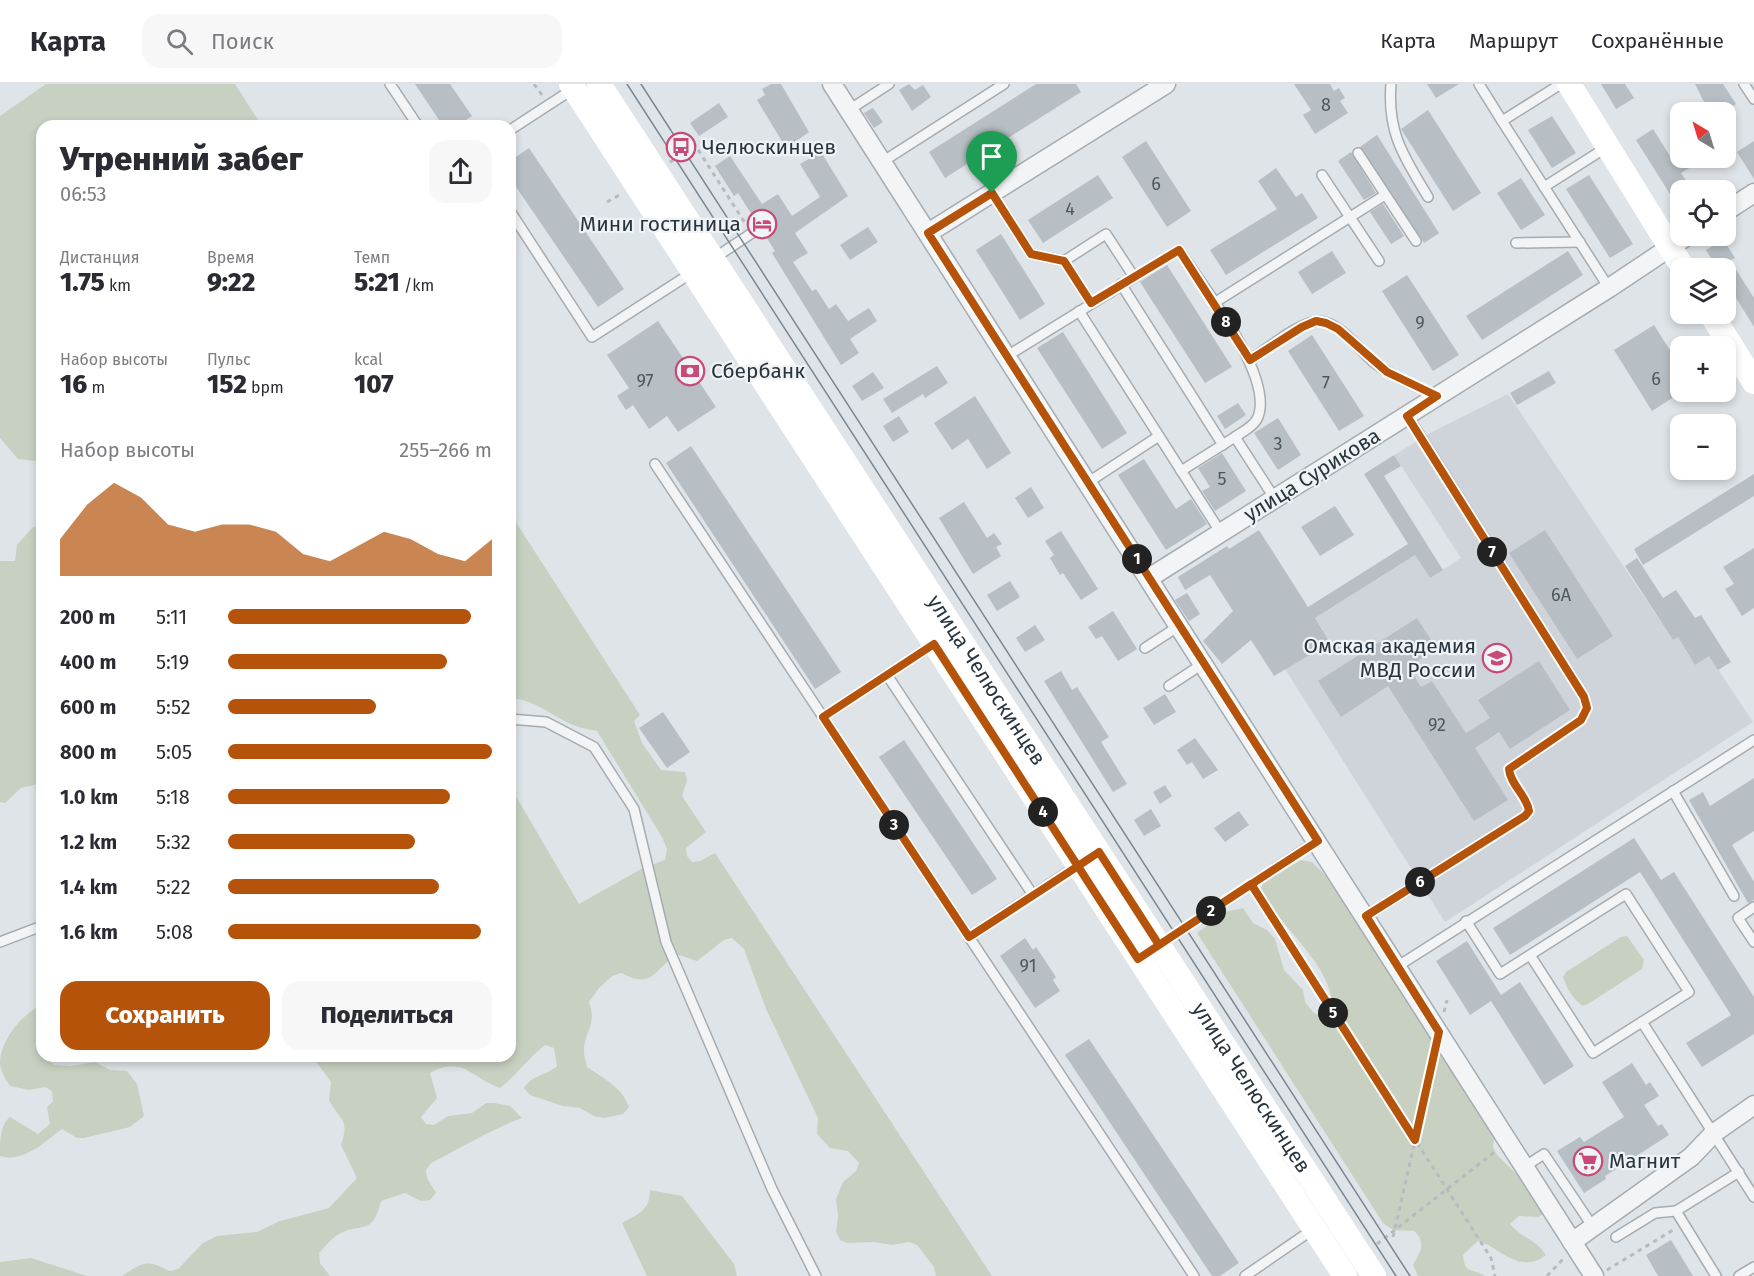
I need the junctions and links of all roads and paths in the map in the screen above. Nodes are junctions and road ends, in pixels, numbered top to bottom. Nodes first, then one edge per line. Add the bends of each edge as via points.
1 (390, 84) edge
2 (599, 84) edge
3 (832, 84) edge
4 (889, 84) edge
5 (1004, 84) edge
6 (1166, 84) edge
7 (1391, 84) edge
8 (1479, 84) edge
9 (1561, 84) edge
10 (1569, 84) edge
11 (1744, 84) edge
12 (575, 86) edge
13 (1754, 99) edge
14 (849, 110) junction
15 (414, 120) edge
16 (1502, 121) junction
17 (516, 126) edge
18 (1609, 146) junction
19 (1358, 153) dead end
20 (882, 162) junction
21 (669, 163) dead end
22 (1322, 174) dead end
23 (1544, 187) junction
24 (625, 191) dead end
25 (992, 193) junction
26 (1754, 193) edge
27 (1385, 195) junction
28 (1428, 197) dead end
29 (607, 202) dead end
30 (1736, 205) edge
31 (1351, 218) junction
32 (516, 220) edge
33 (1670, 230) edge
34 (752, 233) joint
35 (928, 233) junction
36 (1416, 241) dead end
37 (1580, 242) junction
38 (1516, 243) dead end
39 (1671, 246) edge
40 (713, 259) junction
41 (1064, 261) junction
42 (1379, 261) dead end
43 (693, 272) junction
44 (1134, 277) junction
45 (1121, 284) junction
46 (1609, 288) junction
47 (1091, 303) junction
48 (1214, 303) junction
49 (1078, 311) junction
50 (1717, 324) edge
51 (1007, 356) junction
52 (1250, 360) junction
53 (1754, 382) edge
54 (1437, 396) junction
55 (1407, 416) junction
56 (1159, 436) junction
57 (1235, 437) junction
58 (1223, 445) junction
59 (655, 464) dead end
60 (1181, 471) junction
61 (1087, 483) junction
62 (1275, 499) junction
63 (1221, 533) junction
64 (1149, 578) junction
65 (1179, 626) junction
66 (954, 630) junction
67 (934, 644) junction
68 (1145, 648) dead end
69 (1204, 663) junction
70 (887, 675) junction
71 (1169, 686) dead end
72 (823, 717) junction
73 (516, 720) edge
74 (1754, 740) edge
75 (1673, 791) junction
76 (1318, 841) junction
77 (1099, 852) junction
78 (1078, 866) junction
79 (1251, 884) junction
80 (1033, 895) junction
81 (1734, 896) dead end
82 (1754, 907) edge
83 (1366, 916) junction
84 (1466, 921) junction
85 (36, 928) edge
86 (969, 937) junction
87 (0, 942) edge
88 (1754, 942) edge
89 (1159, 945) junction
90 (1530, 955) junction
91 (1138, 959) junction
92 (1398, 966) junction
93 (1447, 1000) dead end
94 (1642, 1022) junction
95 (1439, 1032) junction
96 (1754, 1105) edge
97 (1714, 1133) junction
98 (1415, 1140) junction
99 (1508, 1141) junction
100 (1524, 1167) junction
101 (1739, 1173) junction
102 (1447, 1189) junction
103 (1754, 1197) edge
104 (1676, 1211) junction
105 (1683, 1223) junction
106 (1593, 1227) junction
107 (1314, 1229) junction
108 (1395, 1230) junction
109 (1393, 1237) dead end
110 (1616, 1237) dead end
111 (1573, 1244) junction
112 (1373, 1247) dead end
113 (1612, 1267) dead end
114 (1754, 1267) edge
115 (816, 1276) edge
116 (1194, 1276) edge
117 (1245, 1276) edge
118 (1345, 1276) edge
119 (1374, 1276) edge
120 (1495, 1276) edge
121 (1547, 1276) edge
122 (1594, 1276) edge
123 (1716, 1276) edge
124 (1739, 1276) edge

1 - 15 lane
2 - 40 main road, улица Челюскинцев
3 - 14 street
4 - 14 lane
5 - 20 lane
6 - 25 street
7 - 28 lane via 1392,130
8 - 16 lane
9 - 16 lane
10 - 18 main road
11 - 13 lane
12 - 17 lane
12 - 43 main road, улица Челюскинцев
14 - 20 street
16 - 23 lane
18 - 23 lane
18 - 33 main road
19 - 27 lane
20 - 35 street
21 - 34 path via 695,145
22 - 31 lane
23 - 37 lane
24 - 29 path
25 - 35 street
25 - 41 lane via 1031,254
26 - 30 street
27 - 31 lane
27 - 36 lane
31 - 42 lane
31 - 48 lane
32 - 43 lane via 592,337
34 - 40 lane
35 - 51 street
37 - 38 lane
37 - 46 lane
39 - 46 street, улица Сурикова
40 - 43 main road
40 - 66 main road, улица Челюскинцев
41 - 44 lane via 1106,234
41 - 47 lane
43 - 67 main road, улица Челюскинцев
44 - 45 lane
44 - 48 lane via 1179,250
45 - 47 lane
45 - 58 lane
46 - 54 street, улица Сурикова
47 - 49 lane
48 - 52 lane
49 - 51 lane
49 - 56 lane
50 - 53 main road
51 - 61 street
52 - 54 lane via 1316,321 1338,329 1387,372
52 - 57 lane via 1258,384 1259,412 1254,423
54 - 55 street, улица Сурикова
55 - 62 street, улица Сурикова
55 - 83 lane via 1584,697 1587,708 1581,720 1511,766 1510,775 1529,808 1525,816
56 - 60 lane
56 - 61 lane
57 - 58 lane
57 - 62 lane
58 - 60 lane
59 - 72 lane
60 - 63 lane
61 - 64 street
62 - 63 street, улица Сурикова
63 - 64 street, улица Сурикова
64 - 65 street
65 - 68 lane
65 - 69 street
66 - 67 main road
66 - 77 main road, улица Челюскинцев
67 - 70 lane
67 - 78 main road, улица Челюскинцев
69 - 71 lane
69 - 76 street
70 - 72 lane
70 - 80 lane
72 - 86 lane
73 - 115 lane via 546,722 594,747 634,809 666,942 772,1189
74 - 75 lane
75 - 81 lane
75 - 84 lane
76 - 79 lane
76 - 83 street
77 - 78 main road
77 - 89 main road, улица Челюскинцев
78 - 80 lane
78 - 91 main road, улица Челюскинцев
79 - 89 lane
79 - 98 path
80 - 86 lane
82 - 88 lane via 1738,918
83 - 92 street
84 - 90 lane via 1500,974
84 - 92 lane
85 - 87 lane
86 - 116 lane
89 - 91 main road
89 - 119 main road, улица Челюскинцев
90 - 94 lane via 1593,1053
90 - 94 lane via 1626,894 1689,992
91 - 107 main road, улица Челюскинцев
92 - 95 street
93 - 95 path
94 - 97 lane
95 - 98 path
95 - 99 street
96 - 97 street
97 - 101 lane
97 - 106 street via 1691,1157
98 - 102 path
98 - 108 path
99 - 100 street
99 - 102 path
100 - 106 lane via 1544,1154
100 - 111 street
101 - 103 lane
101 - 104 lane
102 - 108 path
102 - 120 path via 1491,1258
104 - 105 lane
104 - 110 lane via 1655,1213
105 - 113 path
105 - 123 lane
106 - 111 street
107 - 117 lane
107 - 118 main road, улица Челюскинцев
108 - 109 path
108 - 112 path
111 - 121 path
111 - 122 street
114 - 124 lane

